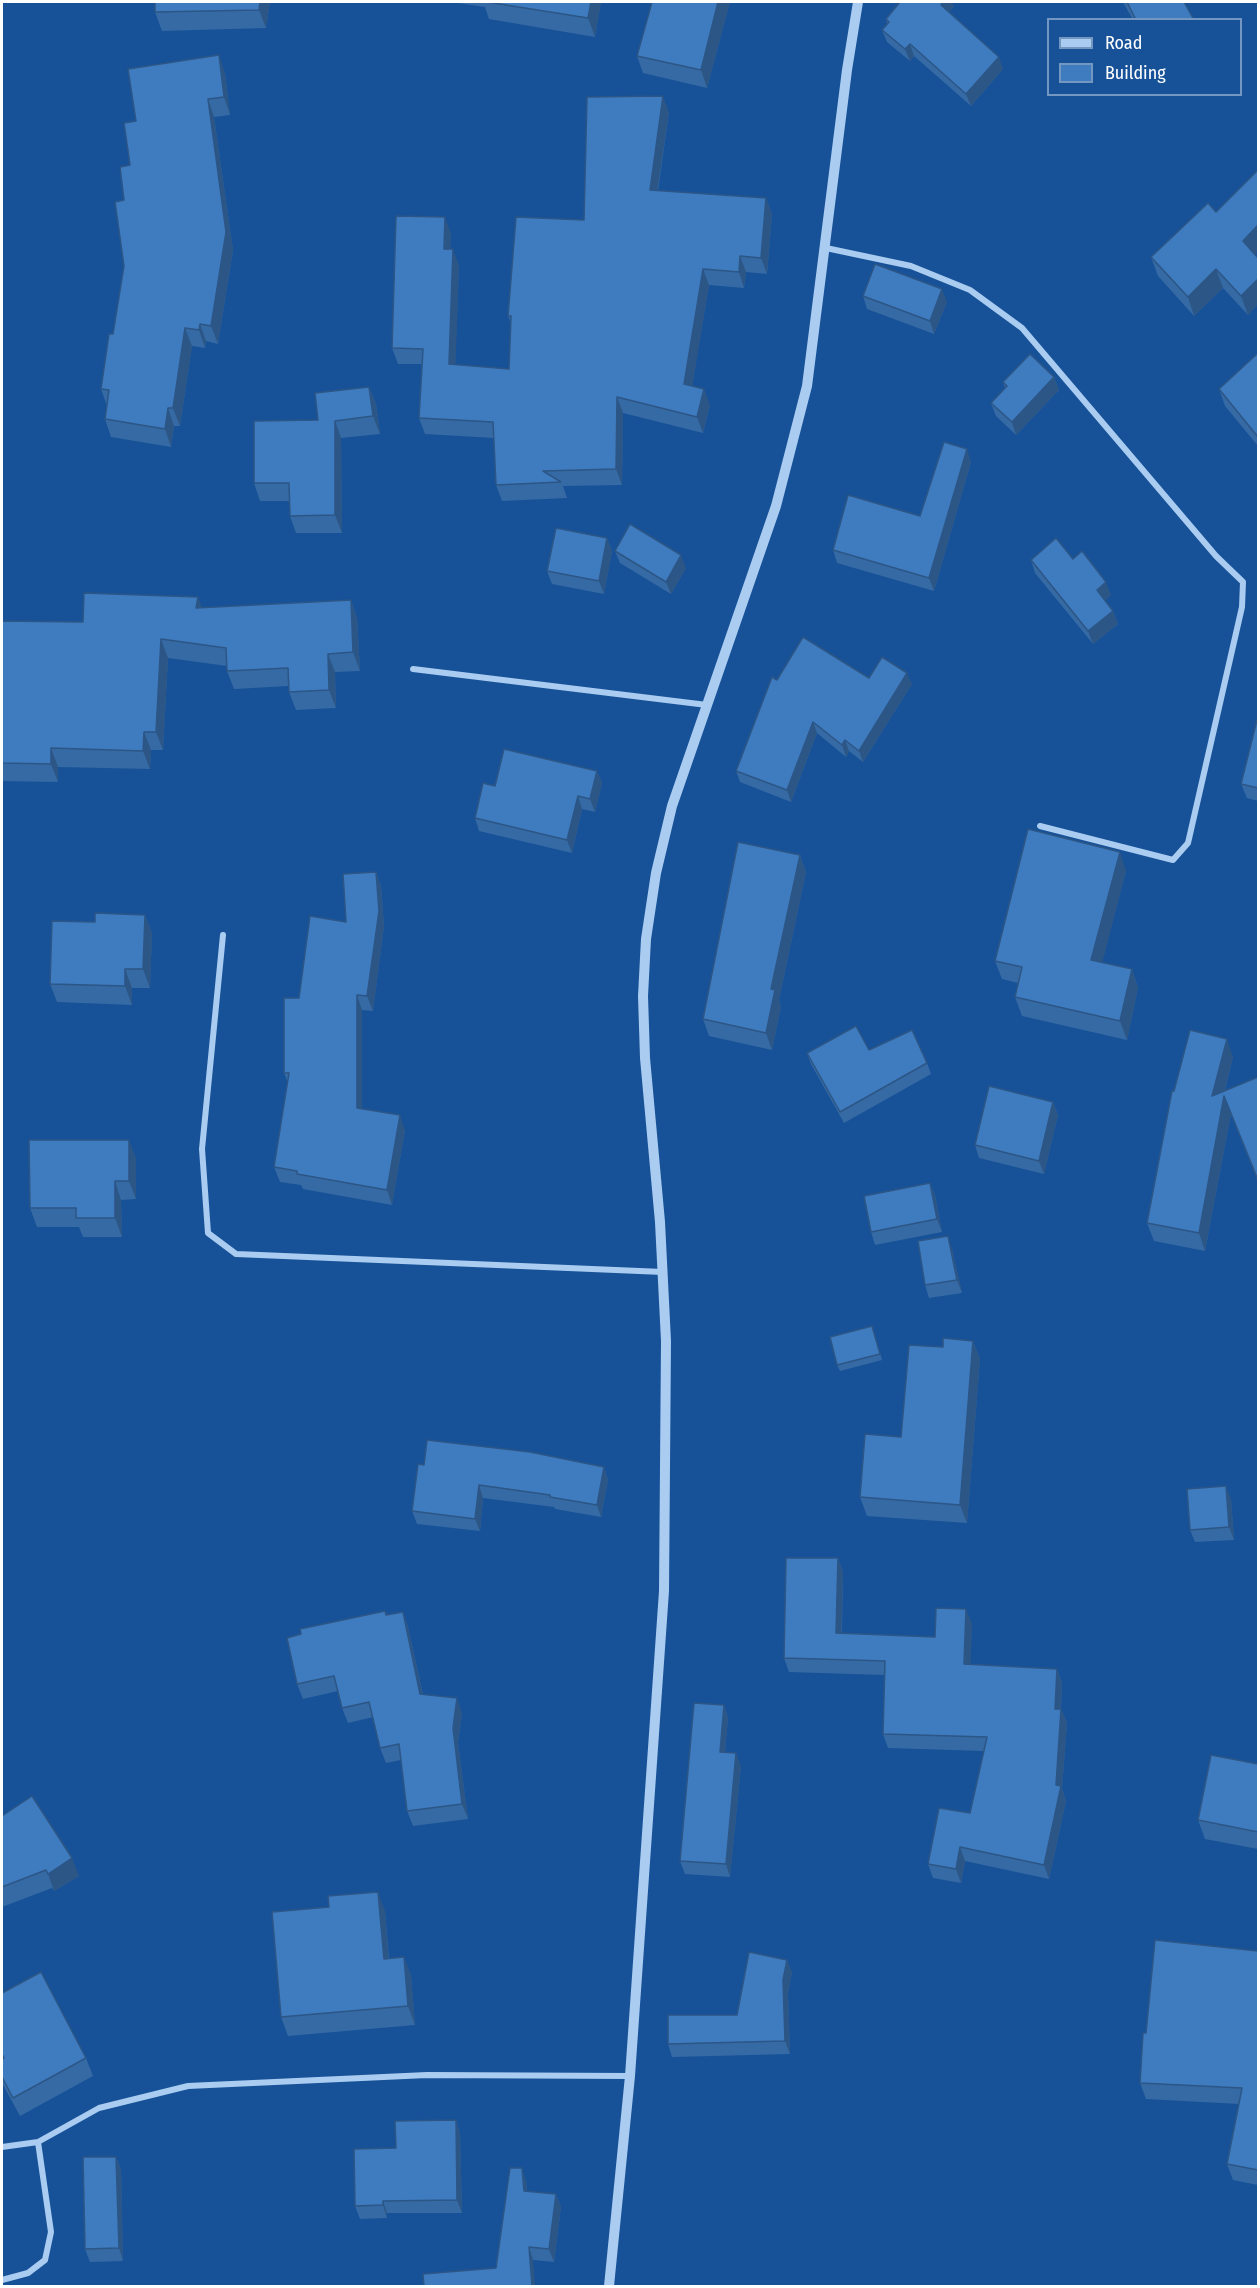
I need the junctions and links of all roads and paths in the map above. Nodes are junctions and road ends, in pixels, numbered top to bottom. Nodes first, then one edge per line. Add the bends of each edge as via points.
1 (858, 2) edge
2 (826, 248) junction
3 (413, 669) dead end
4 (707, 705) junction
5 (1040, 826) dead end
6 (223, 935) dead end
7 (663, 1272) junction
8 (630, 2076) junction
9 (38, 2142) junction
10 (2, 2147) edge
11 (2, 2280) edge
12 (609, 2286) edge

1 - 2 street
2 - 4 street via 807,386 791,454
2 - 5 street via 911,266 970,290 1022,328 1209,548 1243,582 1242,607 1188,843 1173,860
3 - 4 street
4 - 7 street via 672,806 646,939 645,1059
6 - 7 street via 202,1149 208,1233 236,1254
7 - 8 street via 664,1591
8 - 9 street via 427,2075 188,2086 99,2108
8 - 12 street
9 - 10 street
9 - 11 street via 51,2232 45,2260 28,2273

